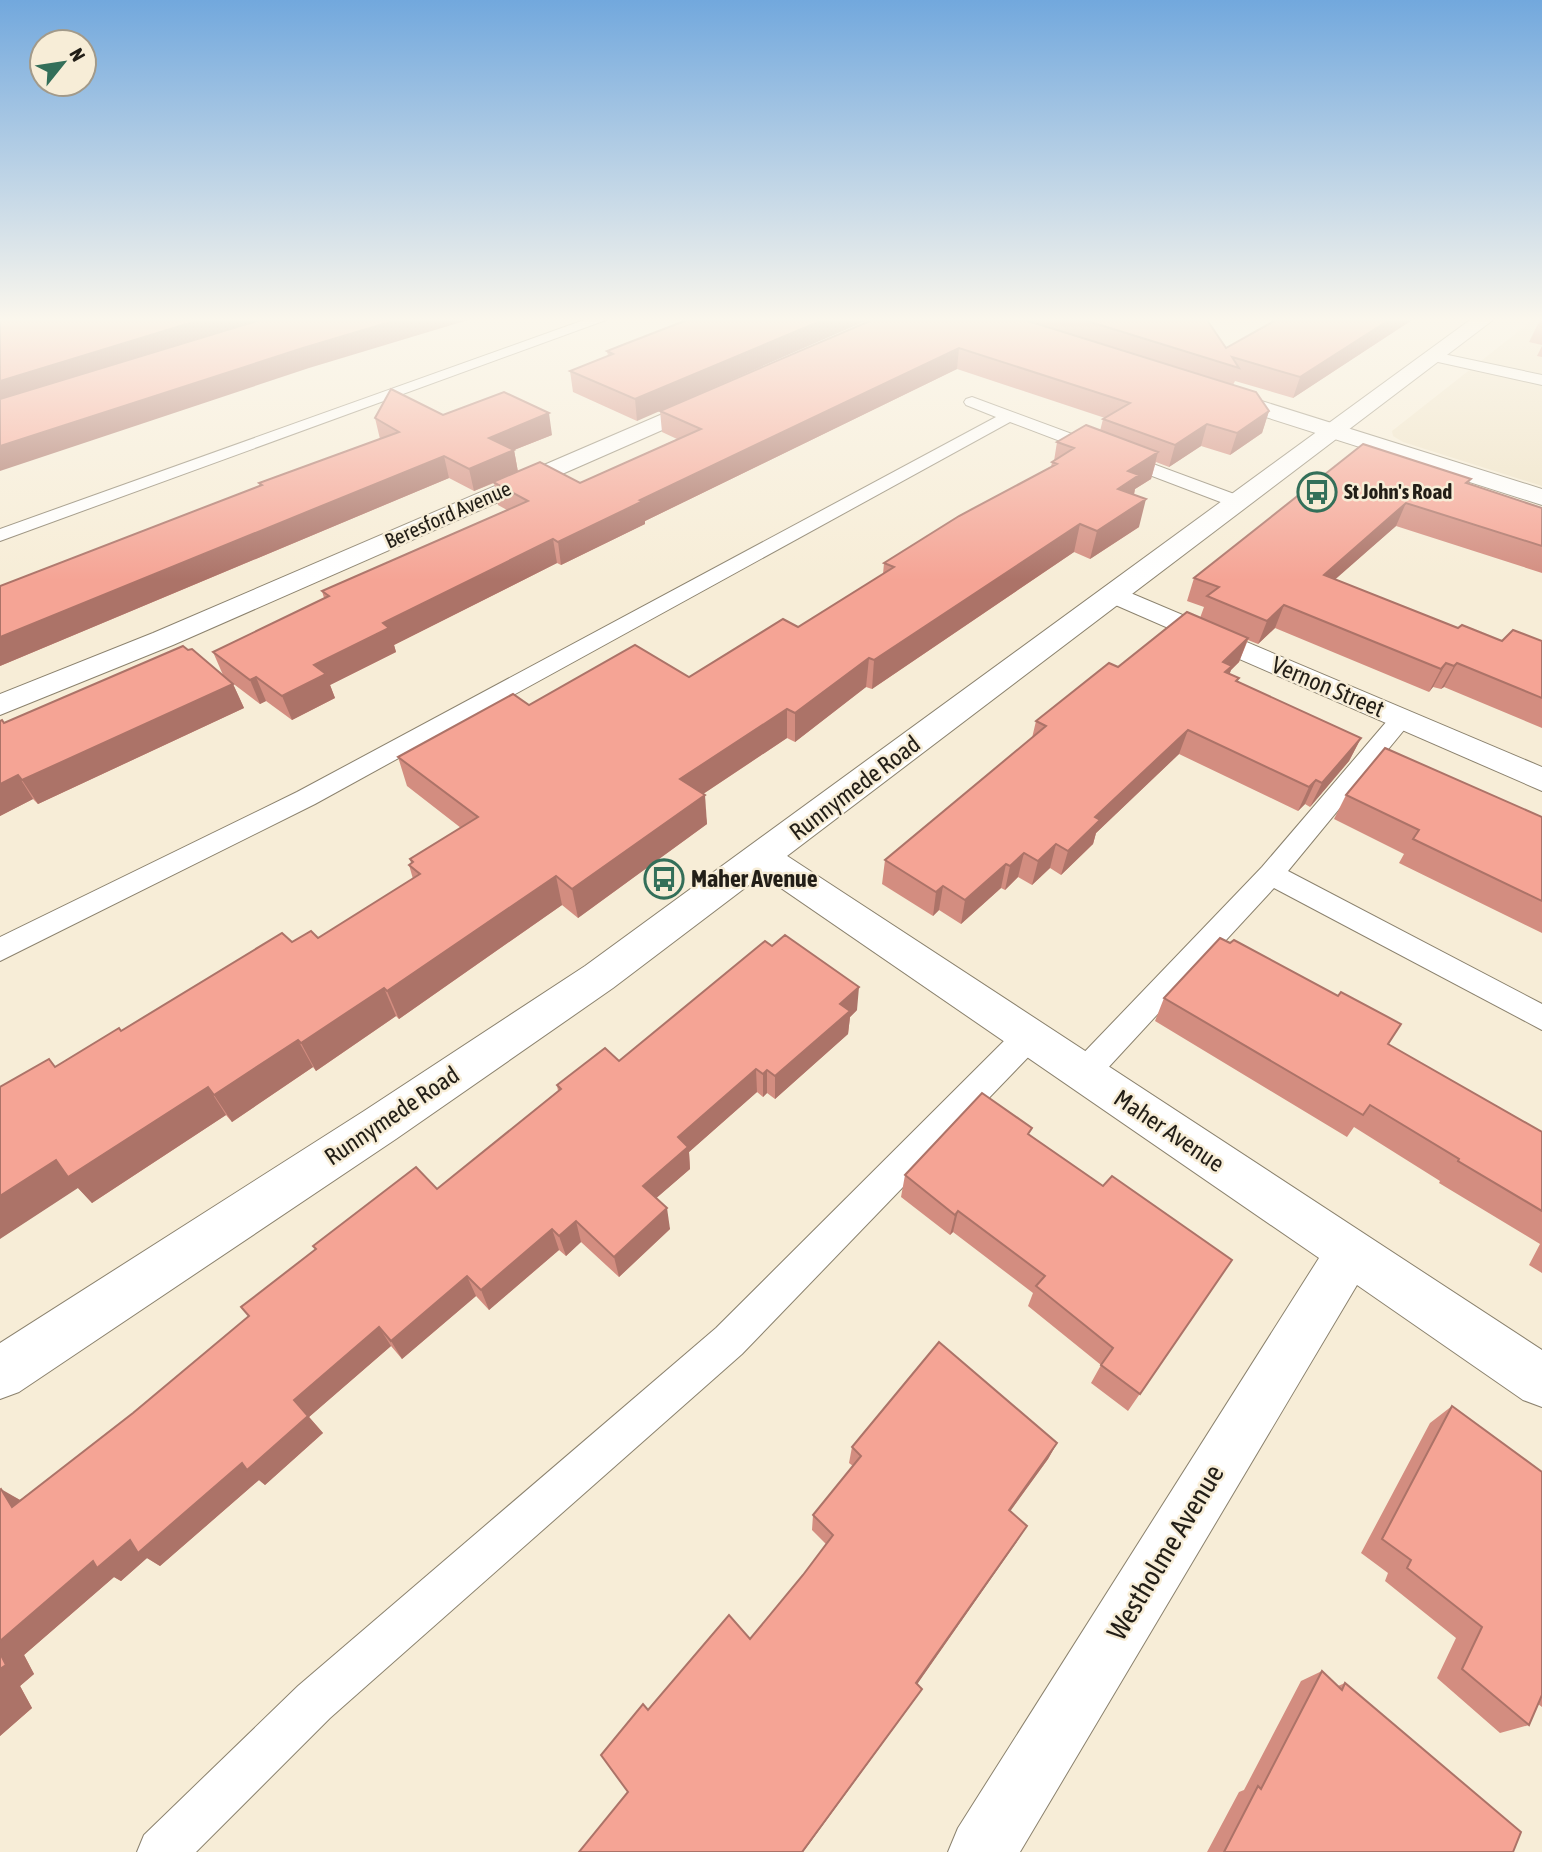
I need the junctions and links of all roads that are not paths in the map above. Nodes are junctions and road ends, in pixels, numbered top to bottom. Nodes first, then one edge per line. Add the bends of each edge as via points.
1 (358, 406) edge
2 (696, 406) edge
3 (984, 406) edge
4 (1255, 406) edge
5 (1367, 406) edge
6 (1009, 416) junction
7 (1333, 431) junction
8 (1542, 497) edge
9 (1238, 502) junction
10 (0, 535) edge
11 (1114, 594) junction
12 (0, 705) edge
13 (1401, 719) junction
14 (1542, 780) edge
15 (762, 857) junction
16 (1271, 874) junction
17 (0, 950) edge
18 (1542, 1018) edge
19 (1028, 1037) junction
20 (1083, 1074) junction
21 (1350, 1252) junction
22 (0, 1373) edge
23 (1542, 1381) edge
24 (161, 1852) edge
25 (982, 1852) edge

1 - 10 lane
2 - 12 street, Beresford Avenue via 163,639
3 - 6 lane
4 - 7 street
5 - 7 street, Runnymede Road
6 - 9 lane
6 - 17 lane via 306,798
7 - 8 street
7 - 9 street, Runnymede Road
9 - 11 street, Runnymede Road
11 - 13 street, Vernon Street
11 - 15 street, Runnymede Road
13 - 14 street, Vernon Street
13 - 16 lane
15 - 19 street, Maher Avenue
15 - 22 street, Runnymede Road via 599,977
16 - 18 lane
16 - 20 lane
19 - 20 street, Maher Avenue
19 - 24 lane via 729,1340 314,1702
20 - 21 street, Maher Avenue
21 - 23 street, Maher Avenue
21 - 25 street, Westholme Avenue

